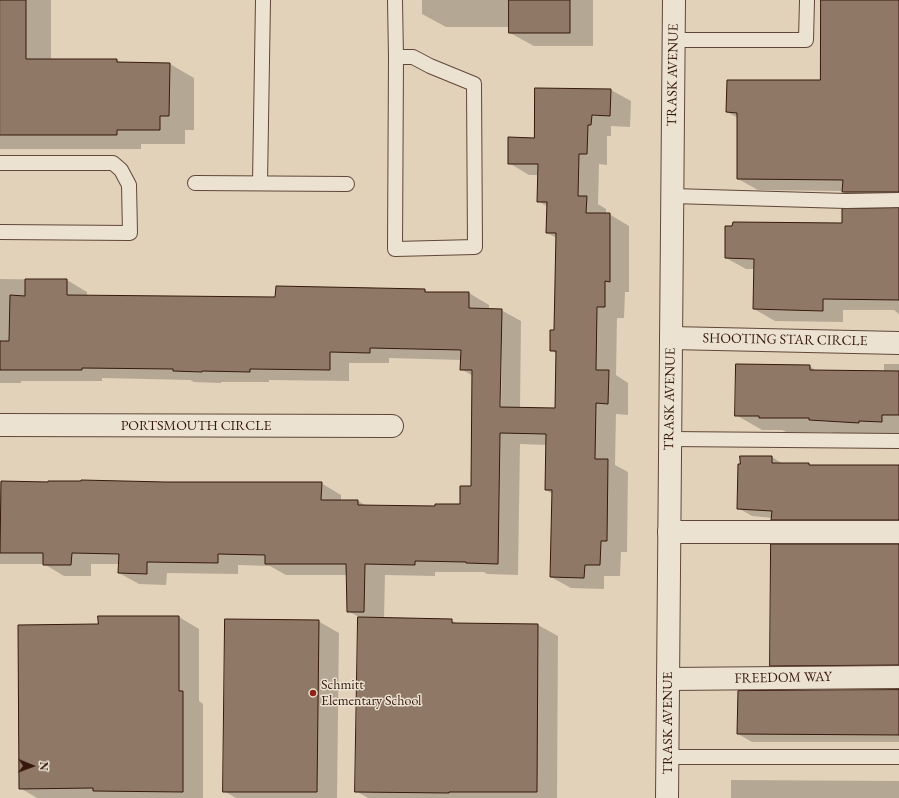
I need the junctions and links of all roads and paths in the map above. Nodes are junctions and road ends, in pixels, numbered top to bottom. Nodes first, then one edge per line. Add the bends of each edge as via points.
1 (264, 0) edge
2 (395, 0) edge
3 (674, 0) edge
4 (807, 0) edge
5 (674, 40) junction
6 (396, 57) junction
7 (0, 163) edge
8 (195, 183) dead end
9 (260, 183) junction
10 (347, 184) dead end
11 (672, 196) junction
12 (899, 200) edge
13 (0, 232) edge
14 (671, 338) junction
15 (899, 343) edge
16 (0, 426) edge
17 (392, 426) dead end
18 (670, 439) junction
19 (899, 441) edge
20 (669, 532) junction
21 (899, 532) edge
22 (899, 677) edge
23 (668, 679) junction
24 (668, 757) junction
25 (899, 757) edge
26 (667, 798) edge

1 - 9 lane
2 - 6 lane
3 - 5 street, TRASK AVENUE
4 - 5 lane via 806,40
5 - 11 street, TRASK AVENUE
6 - 6 lane via 395,249 475,247 474,84 413,57
7 - 13 lane via 113,163 121,170 129,185 130,233
8 - 9 lane
9 - 10 lane
11 - 12 lane
11 - 14 street, TRASK AVENUE
14 - 15 street, SHOOTING STAR CIRCLE
14 - 18 street, TRASK AVENUE
16 - 17 street, PORTSMOUTH CIRCLE
18 - 19 lane
18 - 20 street, TRASK AVENUE
20 - 21 street
20 - 23 street, TRASK AVENUE
22 - 23 street, FREEDOM WAY
23 - 24 street, TRASK AVENUE
24 - 25 lane
24 - 26 street, TRASK AVENUE

